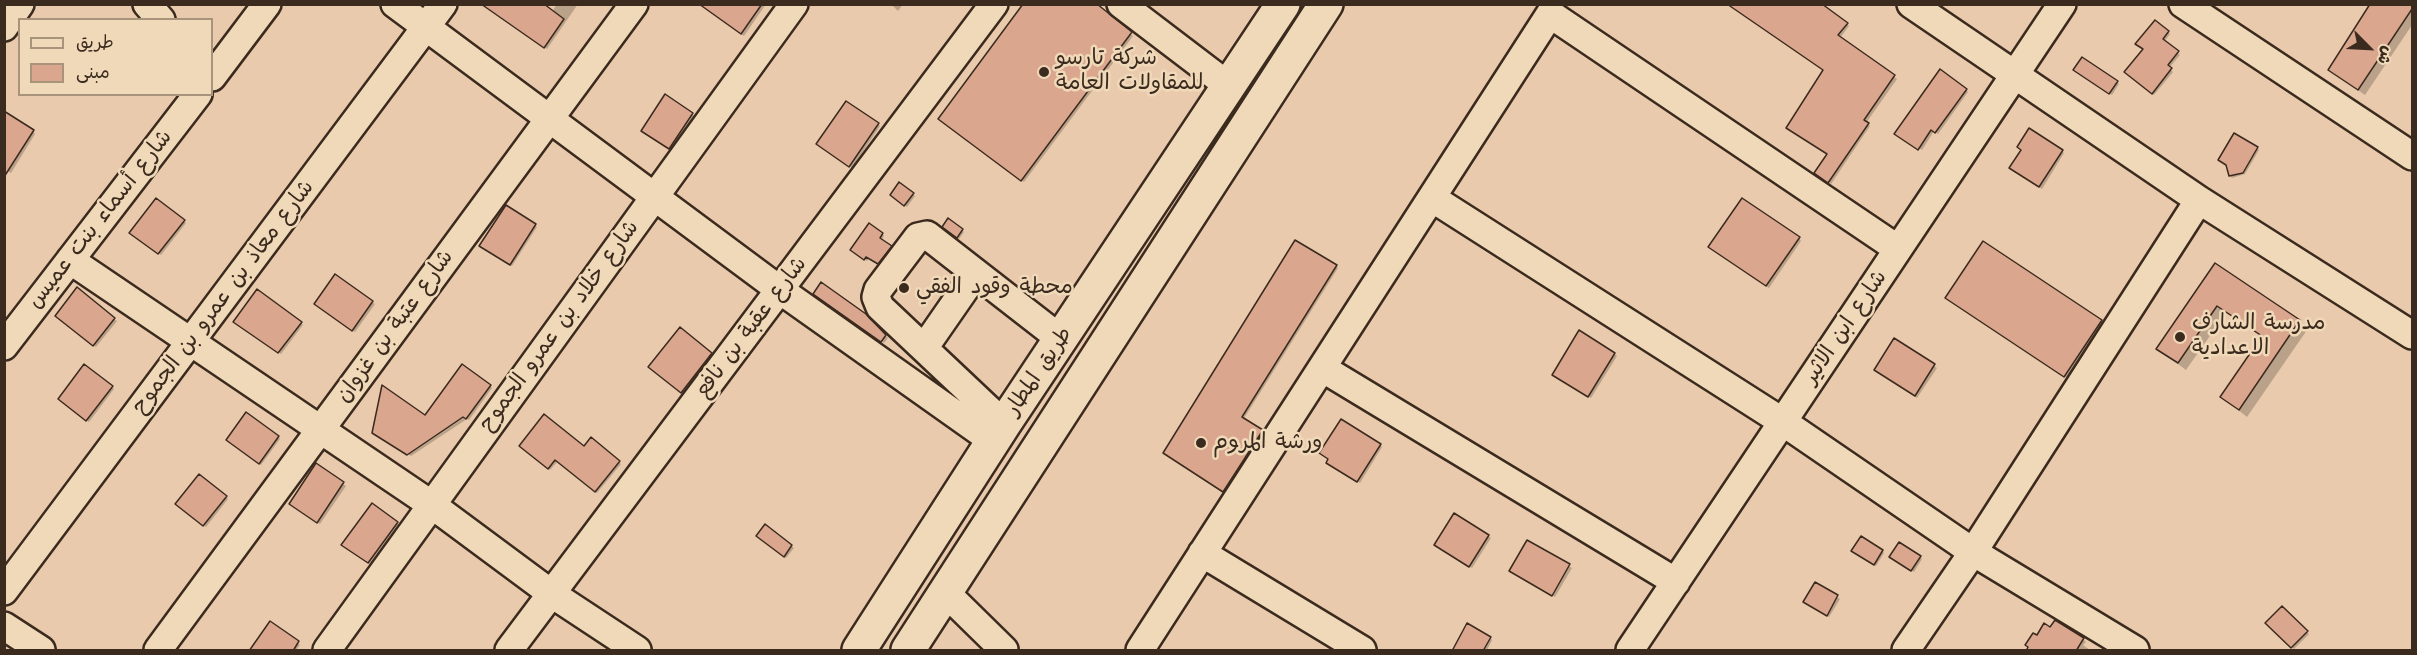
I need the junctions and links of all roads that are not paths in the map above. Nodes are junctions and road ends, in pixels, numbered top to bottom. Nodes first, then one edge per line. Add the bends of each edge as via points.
1 (20, 4) edge
2 (147, 4) edge
3 (267, 4) edge
4 (395, 4) edge
5 (443, 4) edge
6 (634, 4) edge
7 (794, 4) edge
8 (994, 4) edge
9 (1121, 4) edge
10 (1283, 4) edge
11 (1326, 4) edge
12 (1911, 4) edge
13 (2062, 4) edge
14 (2183, 4) edge
15 (159, 18) edge
16 (4, 27) edge
17 (425, 28) junction
18 (213, 74) edge
19 (2014, 76) junction
20 (1230, 87) junction
21 (196, 96) edge
22 (550, 118) junction
23 (2412, 156) edge
24 (654, 197) junction
25 (1432, 198) junction
26 (2199, 200) junction
27 (1898, 249) junction
28 (70, 260) junction
29 (976, 273) junction
30 (780, 290) junction
31 (2412, 335) edge
32 (1062, 340) junction
33 (191, 341) junction
34 (4, 346) edge
35 (924, 348) junction
36 (1322, 368) junction
37 (1783, 422) junction
38 (320, 430) junction
39 (999, 432) junction
40 (432, 505) junction
41 (1973, 552) junction
42 (1202, 553) junction
43 (1676, 582) junction
44 (4, 591) edge
45 (946, 593) junction
46 (552, 594) junction
47 (4, 626) edge
48 (40, 651) edge
49 (158, 651) edge
50 (327, 651) edge
51 (510, 651) edge
52 (637, 651) edge
53 (860, 651) edge
54 (909, 651) edge
55 (1004, 651) edge
56 (1140, 651) edge
57 (1362, 651) edge
58 (1630, 651) edge
59 (1906, 651) edge
60 (2134, 651) edge

1 - 16 street
2 - 15 street
3 - 18 street, شارع أسماء بنت عميس
4 - 17 street
5 - 17 street, شارع معاذ بن عمرو بن الجموح
6 - 22 street, شارع عتبة بن غزوان
7 - 24 street, شارع خلاد بن عمرو الجموح
8 - 30 street, شارع عقبة بن نافع
9 - 20 street
10 - 20 highway, طريق المطار
11 - 45 highway, طريق المطار
12 - 19 street
13 - 19 street, شارع ابن الاثير
14 - 23 street
17 - 22 street
17 - 33 street, شارع معاذ بن عمرو بن الجموح
19 - 26 street
19 - 27 street, شارع ابن الاثير
20 - 32 highway, طريق المطار
21 - 28 street, شارع أسماء بنت عميس
22 - 24 street
22 - 38 street, شارع عتبة بن غزوان
24 - 30 street
24 - 40 street, شارع خلاد بن عمرو الجموح
25 - 27 street via 1550,14
25 - 36 street
25 - 37 street
26 - 31 street
26 - 41 street
27 - 37 street, شارع ابن الاثير
28 - 33 street
28 - 34 street, شارع أسماء بنت عميس
29 - 32 street
29 - 35 street
29 - 35 street via 921,235 878,290 878,304
30 - 39 street
30 - 46 street, شارع عقبة بن نافع
32 - 39 highway, طريق المطار
33 - 38 street
33 - 44 street, شارع معاذ بن عمرو بن الجموح
35 - 39 street
36 - 42 street
36 - 43 street
37 - 41 street
37 - 43 street, شارع ابن الاثير
38 - 40 street
38 - 49 street, شارع عتبة بن غزوان
39 - 53 highway, طريق المطار
40 - 46 street
40 - 50 street, شارع خلاد بن عمرو الجموح
41 - 59 street
41 - 60 street
42 - 56 street
42 - 57 street
43 - 58 street, شارع ابن الاثير
45 - 54 highway, طريق المطار
45 - 55 street
46 - 51 street, شارع عقبة بن نافع
46 - 52 street
47 - 48 street

